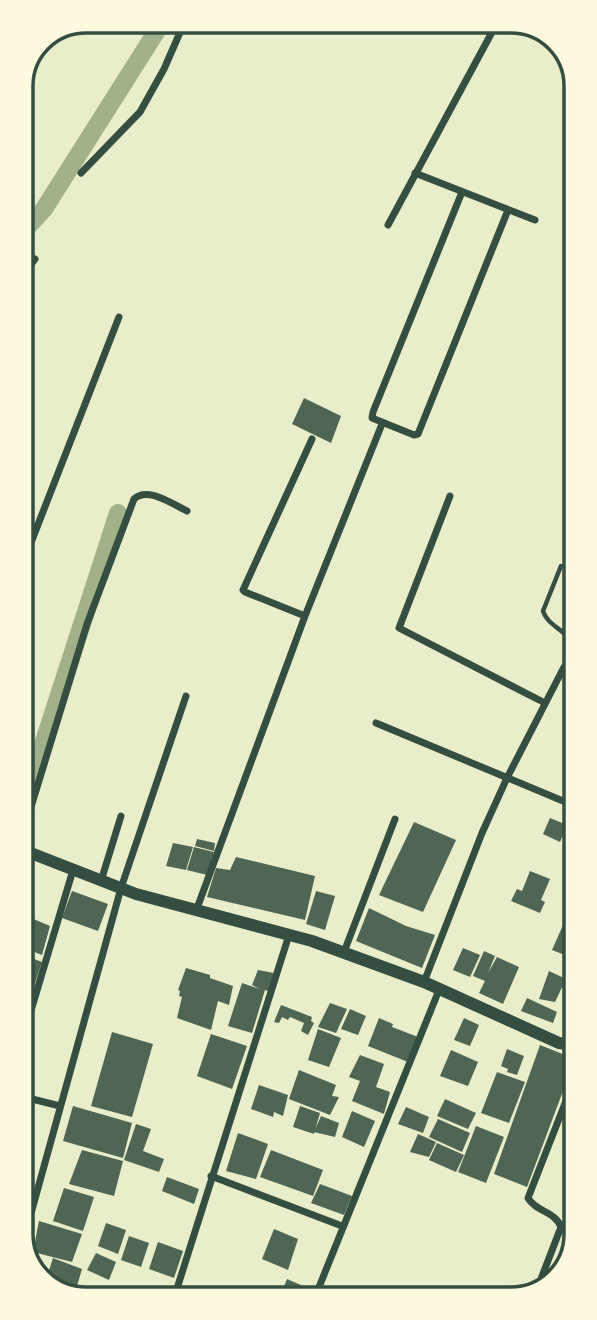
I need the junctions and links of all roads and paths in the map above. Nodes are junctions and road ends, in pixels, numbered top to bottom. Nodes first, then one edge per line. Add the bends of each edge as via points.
1 (180, 33) edge
2 (491, 33) edge
3 (80, 173) dead end
4 (415, 173) junction
5 (462, 192) junction
6 (508, 210) junction
7 (535, 220) dead end
8 (388, 225) dead end
9 (35, 259) dead end
10 (33, 262) edge
11 (119, 317) dead end
12 (382, 424) junction
13 (312, 439) dead end
14 (450, 496) dead end
15 (187, 511) dead end
16 (33, 537) edge
17 (561, 566) dead end
18 (305, 616) junction
19 (564, 632) edge
20 (564, 667) edge
21 (186, 696) dead end
22 (545, 703) junction
23 (376, 723) dead end
24 (507, 778) junction
25 (33, 800) edge
26 (564, 801) edge
27 (121, 816) dead end
28 (395, 819) dead end
29 (33, 854) edge
30 (73, 870) junction
31 (101, 881) junction
32 (121, 888) junction
33 (196, 911) junction
34 (289, 935) junction
35 (344, 952) junction
36 (424, 982) junction
37 (439, 990) junction
38 (33, 1004) edge
39 (564, 1044) edge
40 (33, 1099) edge
41 (60, 1106) junction
42 (564, 1109) edge
43 (211, 1176) junction
44 (33, 1203) edge
45 (342, 1226) junction
46 (542, 1277) edge
47 (177, 1287) edge
48 (319, 1287) edge

1 - 3 street via 140,112
2 - 4 street
4 - 5 street
4 - 8 street
5 - 6 street
5 - 12 street via 373,412 372,418
6 - 7 street
6 - 12 street via 418,434
9 - 10 street
11 - 16 street
12 - 18 street
13 - 18 street via 243,590
14 - 22 street via 399,628
15 - 25 street via 146,492 134,499 87,624
17 - 19 lane via 543,611
18 - 33 street
20 - 22 street
21 - 32 street
22 - 24 street
23 - 24 street
24 - 26 street
24 - 36 street
27 - 31 street
28 - 35 street
29 - 30 street
30 - 31 street
30 - 38 street
31 - 32 street
32 - 33 street
32 - 41 street
33 - 34 street
34 - 35 street
34 - 43 street
35 - 36 street
36 - 37 street
37 - 39 street
37 - 45 street
40 - 41 street
41 - 44 street
42 - 46 street via 528,1198 561,1227
43 - 45 street
43 - 47 street
45 - 48 street

